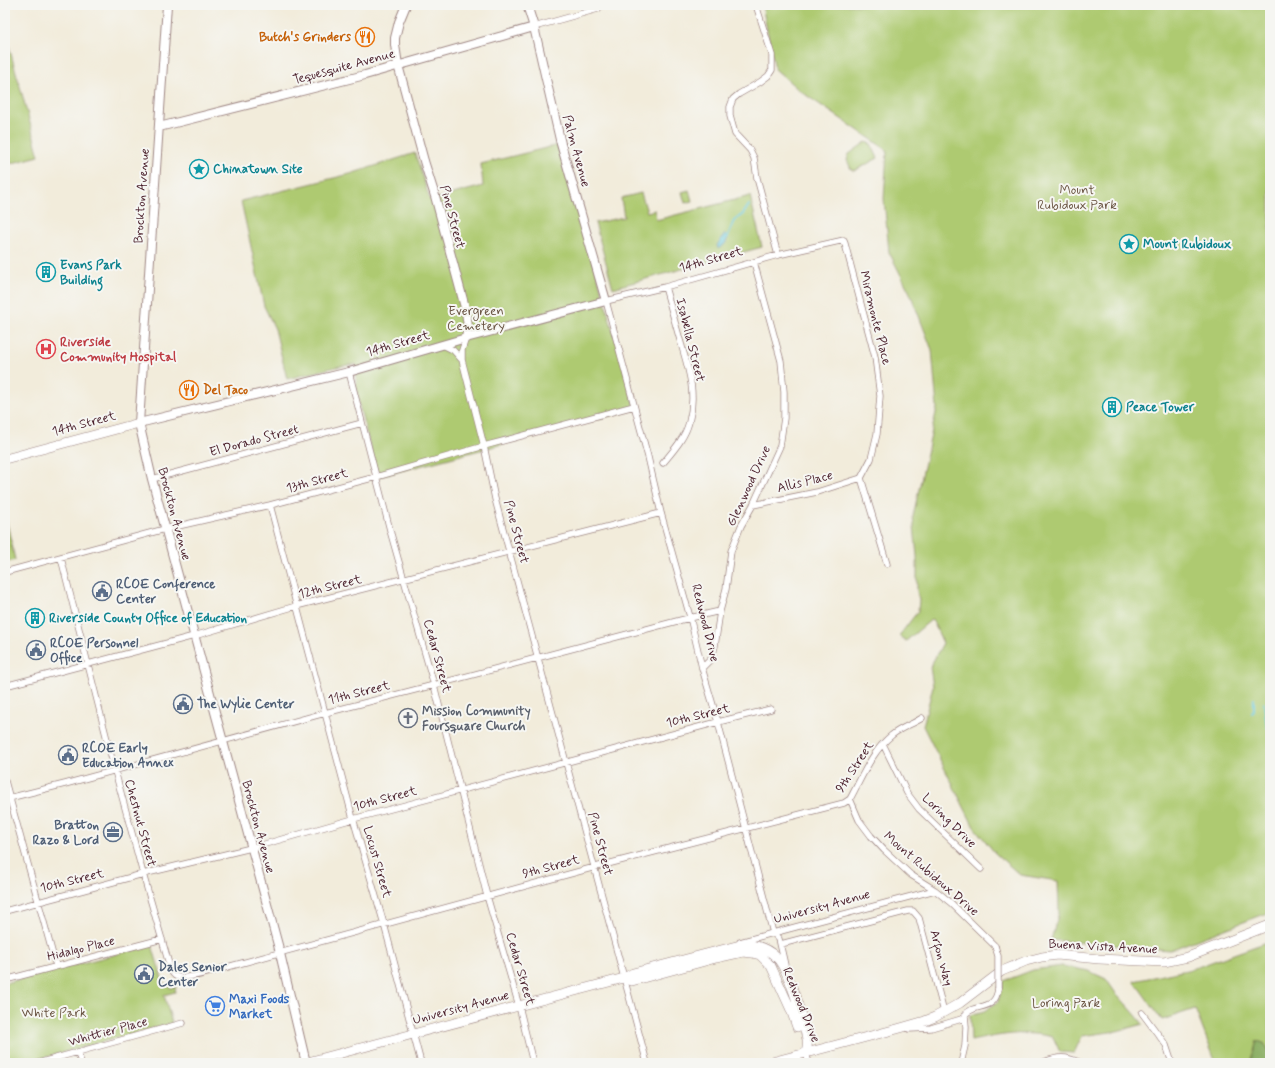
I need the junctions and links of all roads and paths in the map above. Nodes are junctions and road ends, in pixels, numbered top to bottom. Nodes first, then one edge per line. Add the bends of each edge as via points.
1 (167, 5) edge
2 (406, 5) edge
3 (528, 5) edge
4 (601, 5) edge
5 (756, 5) edge
6 (534, 27) junction
7 (398, 65) junction
8 (159, 127) junction
9 (844, 240) joint
10 (778, 255) junction
11 (754, 262) junction
12 (665, 287) junction
13 (606, 301) junction
14 (466, 338) junction
15 (441, 345) junction
16 (462, 360) junction
17 (349, 372) junction
18 (634, 406) junction
19 (139, 423) junction
20 (362, 423) junction
21 (484, 446) junction
22 (5, 459) edge
23 (663, 463) dead end
24 (376, 477) junction
25 (861, 478) junction
26 (152, 479) junction
27 (270, 505) junction
28 (753, 506) junction
29 (661, 513) junction
30 (165, 529) junction
31 (508, 552) junction
32 (61, 558) junction
33 (887, 564) dead end
34 (5, 572) edge
35 (404, 580) junction
36 (296, 606) junction
37 (720, 611) junction
38 (690, 617) junction
39 (194, 636) junction
40 (537, 657) junction
41 (89, 664) junction
42 (702, 668) junction
43 (434, 685) junction
44 (5, 686) edge
45 (771, 709) dead end
46 (324, 713) junction
47 (922, 718) dead end
48 (718, 722) junction
49 (222, 741) junction
50 (883, 744) junction
51 (566, 762) junction
52 (115, 771) junction
53 (5, 781) edge
54 (460, 790) junction
55 (7, 799) edge
56 (850, 800) junction
57 (353, 819) junction
58 (745, 829) junction
59 (251, 848) junction
60 (594, 867) junction
61 (981, 868) dead end
62 (143, 874) junction
63 (935, 890) junction
64 (487, 896) junction
65 (38, 901) junction
66 (5, 911) edge
67 (913, 911) joint
68 (384, 924) junction
69 (1270, 925) edge
70 (773, 933) junction
71 (162, 939) junction
72 (779, 950) junction
73 (716, 951) junction
74 (280, 954) junction
75 (764, 958) junction
76 (56, 966) junction
77 (174, 975) joint
78 (624, 978) junction
79 (5, 980) edge
80 (519, 1006) junction
81 (944, 1012) junction
82 (1142, 1013) dead end
83 (964, 1018) junction
84 (183, 1023) dead end
85 (897, 1029) junction
86 (413, 1034) junction
87 (78, 1052) junction
88 (806, 1053) junction
89 (38, 1063) edge
90 (81, 1063) edge
91 (306, 1063) edge
92 (421, 1063) edge
93 (534, 1063) edge
94 (647, 1063) edge
95 (768, 1063) edge
96 (809, 1063) edge
97 (961, 1063) edge
98 (1042, 1063) edge
99 (1081, 1063) edge
100 (1172, 1063) edge

1 - 8 street, Brockton Avenue
2 - 7 street, Pine Street via 394,45
3 - 6 street, Palm Avenue
4 - 6 street via 598,9
5 - 10 street via 772,55 772,70 760,82 733,99 730,116 736,134 754,158
6 - 7 street, Tequesquite Avenue
6 - 13 street, Palm Avenue via 561,144
7 - 8 street, Tequesquite Avenue
7 - 14 street, Pine Street via 466,311
8 - 19 street, Brockton Avenue
9 - 10 street, 14th Street
9 - 25 street, Miramonte Place via 875,357 880,396 877,434
10 - 11 street, 14th Street
11 - 12 street, 14th Street
11 - 28 street, Glenwood Drive via 781,361 784,418 780,446
12 - 13 street, 14th Street
12 - 23 street, Isabella Street via 691,378 692,405 684,435
13 - 14 street, 14th Street
13 - 18 street, Redwood Drive
14 - 15 street, 14th Street
14 - 16 street, Pine Street
15 - 16 street via 453,350
15 - 17 street, 14th Street
16 - 21 street, Pine Street
17 - 19 street, 14th Street
17 - 20 street, Cedar Street
18 - 21 street, 13th Street
18 - 29 street, Redwood Drive
19 - 22 main road, 14th Street
19 - 26 street, Brockton Avenue
20 - 24 street, Cedar Street
20 - 26 street, El Dorado Street
21 - 24 street, 13th Street
21 - 31 street, Pine Street
24 - 27 street, 13th Street
24 - 35 street, Cedar Street
25 - 28 street, Allis Place via 817,492
25 - 33 street
26 - 30 street, Brockton Avenue
27 - 30 street, 13th Street
27 - 36 street, Locust Street
28 - 37 street, Glenwood Drive via 731,551 726,590
29 - 31 street, 12th Street
29 - 38 street, Redwood Drive
30 - 32 street, 13th Street
30 - 39 street, Brockton Avenue
31 - 35 street, 12th Street
31 - 40 street, Pine Street
32 - 34 street, 13th Street
32 - 41 street, Chestnut Street
35 - 36 street, 12th Street
35 - 43 street, Cedar Street
36 - 39 street, 12th Street
36 - 46 street, Locust Street
37 - 38 street, 11th Street
37 - 42 street, Glenwood Drive via 712,658
38 - 40 street, 11th Street
38 - 42 street, Redwood Drive
39 - 41 street, 12th Street
39 - 49 street, Brockton Avenue
40 - 43 street, 11th Street
40 - 51 street, Pine Street
41 - 44 street, 12th Street
41 - 52 street, Chestnut Street
42 - 48 street, Redwood Drive
43 - 46 street, 11th Street
43 - 54 street, Cedar Street
45 - 48 street, 10th Street
46 - 49 street, 11th Street
46 - 57 street, Locust Street
47 - 50 street, 9th Street via 893,734
48 - 51 street, 10th Street
48 - 58 street, Redwood Drive
49 - 52 street, 11th Street
49 - 59 street, Brockton Avenue
50 - 56 street, 9th Street via 870,761
50 - 61 street, Loring Drive via 907,793 919,809
51 - 54 street, 10th Street
51 - 60 street, Pine Street
52 - 55 street, 11th Street
52 - 62 street, Chestnut Street
53 - 55 street
54 - 57 street, 10th Street
54 - 64 street, Cedar Street
55 - 65 street
56 - 58 street, 9th Street
56 - 63 street, Mount Rubidoux Drive via 859,820 884,850 911,875
57 - 59 street, 10th Street
57 - 68 street, Locust Street
58 - 60 street, 9th Street
58 - 70 street, Redwood Drive
59 - 62 street, 10th Street
59 - 74 street, Brockton Avenue
60 - 64 street, 9th Street
60 - 78 street, Pine Street
62 - 65 street, 10th Street
62 - 71 street, Chestnut Street
63 - 70 street, University Avenue
63 - 83 street, Mount Rubidoux Drive, bridge via 995,946 998,956 996,997 986,1006 970,1010
64 - 68 street, 9th Street
64 - 80 street, Cedar Street
65 - 66 street, 10th Street
65 - 76 street
67 - 72 street, University Avenue
67 - 81 street, Arfon Way via 919,918
68 - 74 street, 9th Street
68 - 86 street, Locust Street
69 - 81 main road, Buena Vista Avenue via 1188,957 1164,962 1057,955 1026,961 1002,971
70 - 72 street, Redwood Drive via 779,939
70 - 73 street, University Avenue
71 - 76 street, Hidalgo Place
71 - 77 street, Chestnut Street
72 - 73 main road, University Avenue via 749,944
72 - 75 street, Redwood Drive
72 - 88 main road, Redwood Drive via 795,996 807,1042
73 - 78 main road, University Avenue via 632,973
74 - 77 street, 9th Street via 191,977
74 - 91 street, Brockton Avenue
75 - 78 main road, University Avenue via 743,952 632,981
75 - 88 main road, Redwood Drive via 780,983
76 - 79 street, Hidalgo Place
78 - 80 main road, University Avenue
78 - 94 street, Pine Street
80 - 86 main road, University Avenue
80 - 93 street, Cedar Street
81 - 85 main road, Buena Vista Avenue via 925,1021
82 - 100 street via 1166,1045
83 - 85 street, Mount Rubidoux Drive via 931,1028
83 - 97 street via 965,1046
84 - 87 street, Whittier Place
85 - 88 main road, Buena Vista Avenue
86 - 91 main road, University Avenue
86 - 92 street, Locust Street
87 - 89 street, Whittier Place
87 - 90 street
88 - 95 main road, Buena Vista Avenue
88 - 96 street, Redwood Drive
98 - 99 street via 1067,1057

